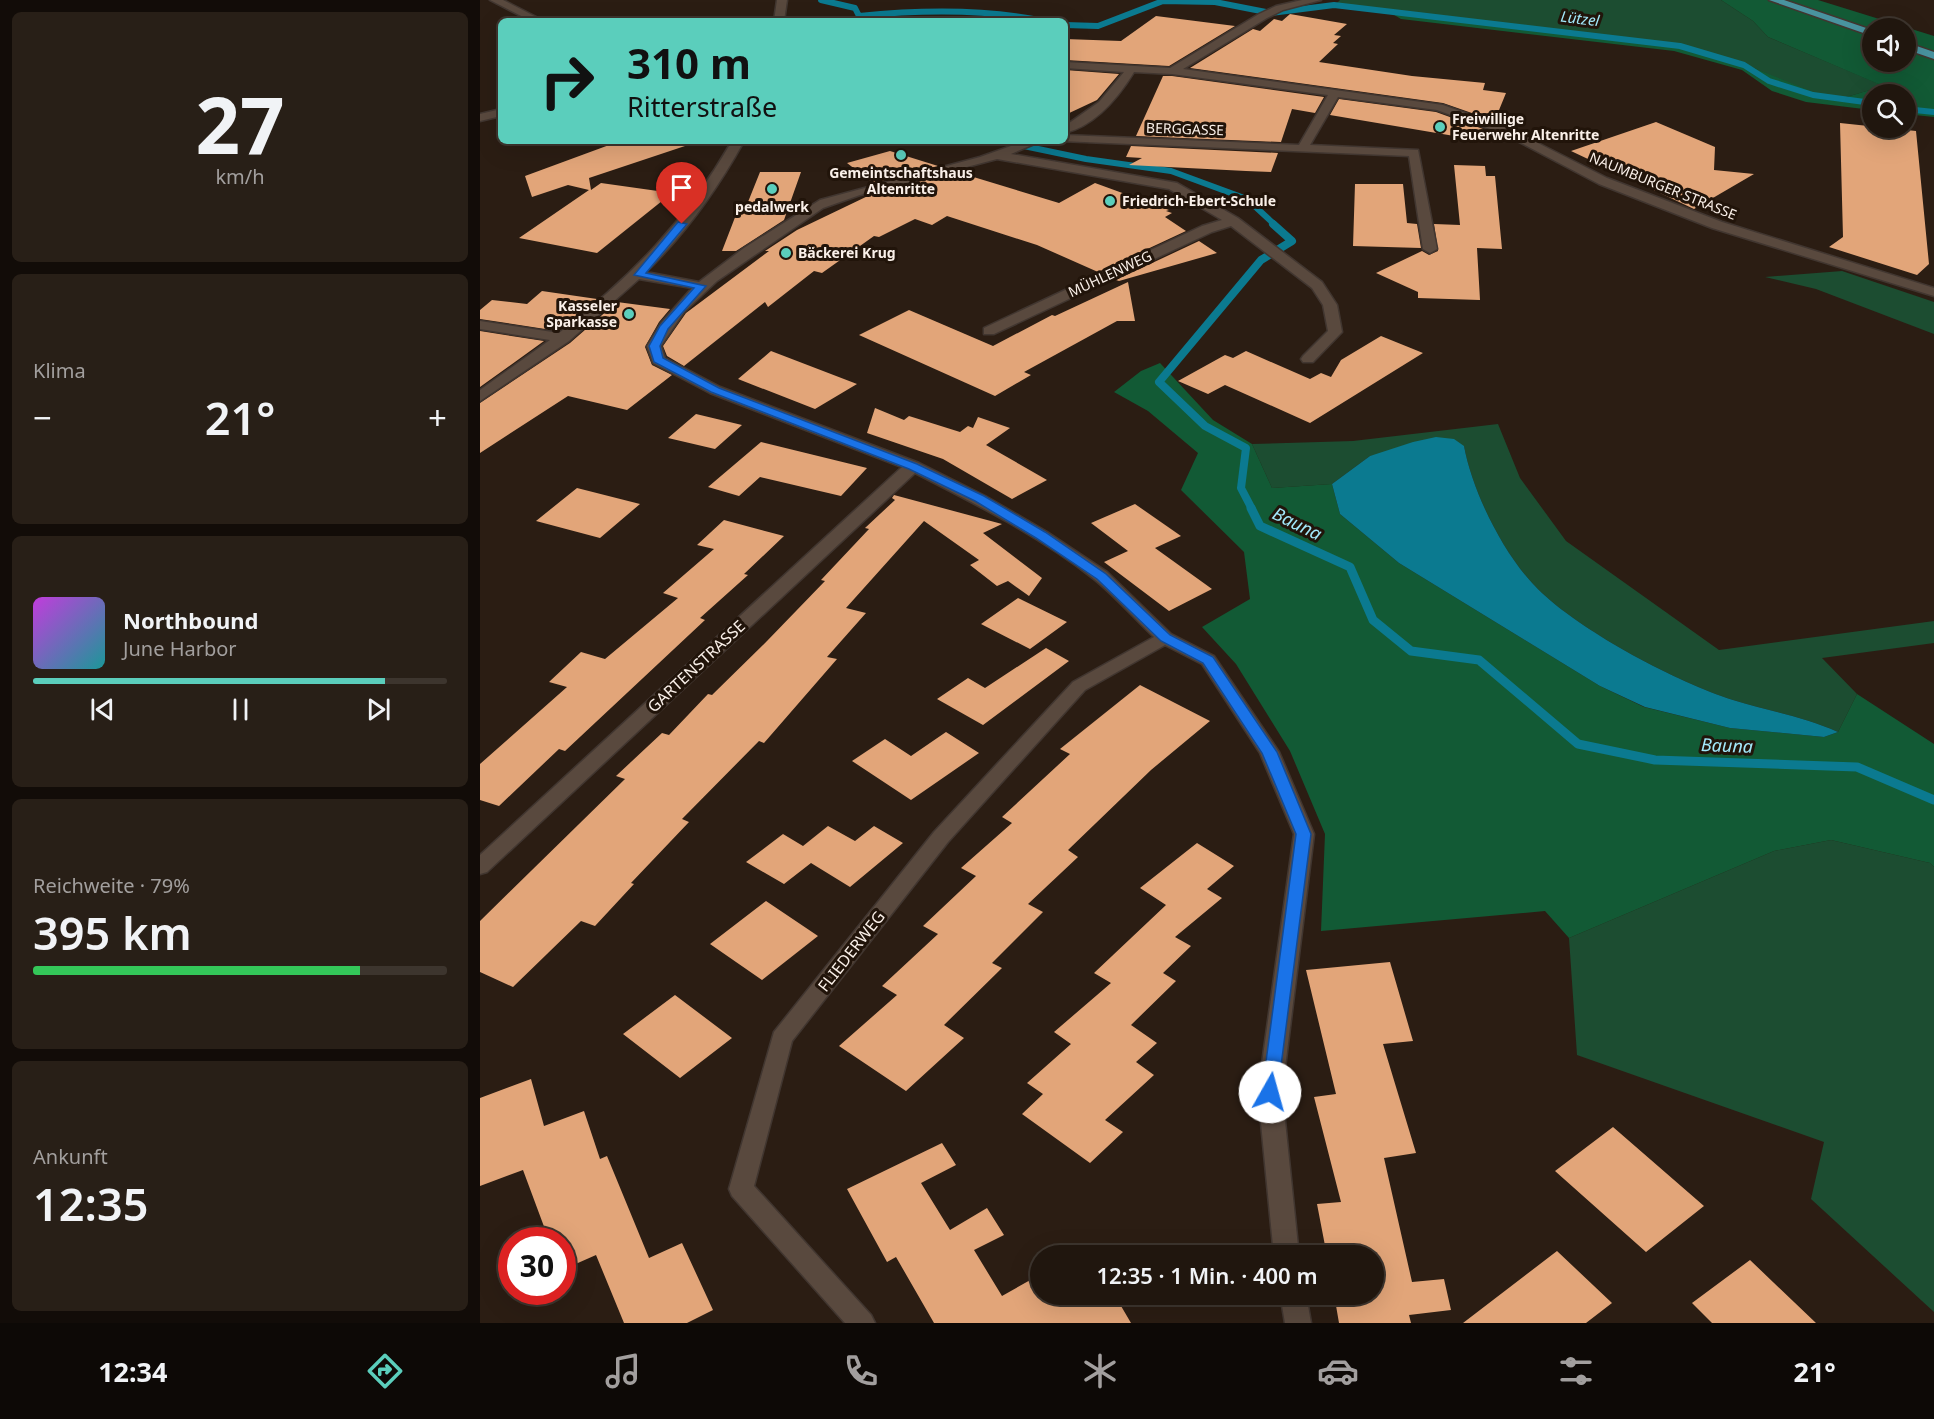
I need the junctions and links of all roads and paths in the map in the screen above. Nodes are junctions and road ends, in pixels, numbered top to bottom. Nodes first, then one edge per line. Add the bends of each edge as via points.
1 (495, 0) edge
2 (1316, 0) edge
3 (1774, 0) edge
4 (530, 3) dead end
5 (782, 3) edge
6 (516, 8) junction
7 (534, 18) edge
8 (780, 18) edge
9 (1862, 30) edge
10 (1916, 49) edge
11 (1934, 56) edge
12 (1068, 65) edge
13 (1131, 69) junction
14 (1172, 71) junction
15 (1334, 94) junction
16 (498, 113) edge
17 (480, 118) edge
18 (1068, 128) edge
19 (1068, 139) edge
20 (736, 144) edge
21 (1028, 144) edge
22 (1303, 148) junction
23 (1004, 153) junction
24 (1233, 221) junction
25 (1430, 249) dead end
26 (639, 275) junction
27 (701, 286) junction
28 (1934, 292) edge
29 (480, 325) edge
30 (989, 331) dead end
31 (564, 338) junction
32 (1308, 359) dead end
33 (480, 397) edge
34 (913, 466) junction
35 (1166, 638) junction
36 (480, 867) edge
37 (1285, 1245) edge
38 (1295, 1305) edge
39 (862, 1323) edge
40 (1298, 1323) edge

1 - 6 street
2 - 14 street via 1263,16
3 - 9 main road
4 - 6 street
5 - 8 street
6 - 7 street
10 - 11 main road
12 - 13 street, NAUMBURGER STRASSE
13 - 14 street, NAUMBURGER STRASSE
13 - 18 street via 1098,110
14 - 15 street, NAUMBURGER STRASSE
15 - 22 street
15 - 28 street, NAUMBURGER STRASSE via 1438,107 1508,132 1603,181 1716,225
16 - 17 street
19 - 22 street, BERGGASSE
20 - 26 street via 718,180
21 - 23 street
22 - 25 street, BERGGASSE via 1414,153
23 - 24 street via 1173,186
23 - 27 street via 827,201 727,264
24 - 30 street, MÜHLENWEG via 1207,229
24 - 32 street via 1317,285 1330,305 1335,332
26 - 27 street
26 - 31 street
27 - 34 street via 663,328 654,346 658,360 715,390
29 - 31 street
31 - 33 street
34 - 35 street via 979,499 1101,576
34 - 36 street, GARTENSTRASSE
35 - 37 street via 1208,660 1269,752 1304,834 1270,1092
35 - 39 street, FLIEDERWEG via 1079,686 941,837 782,1038 741,1189
38 - 40 street

